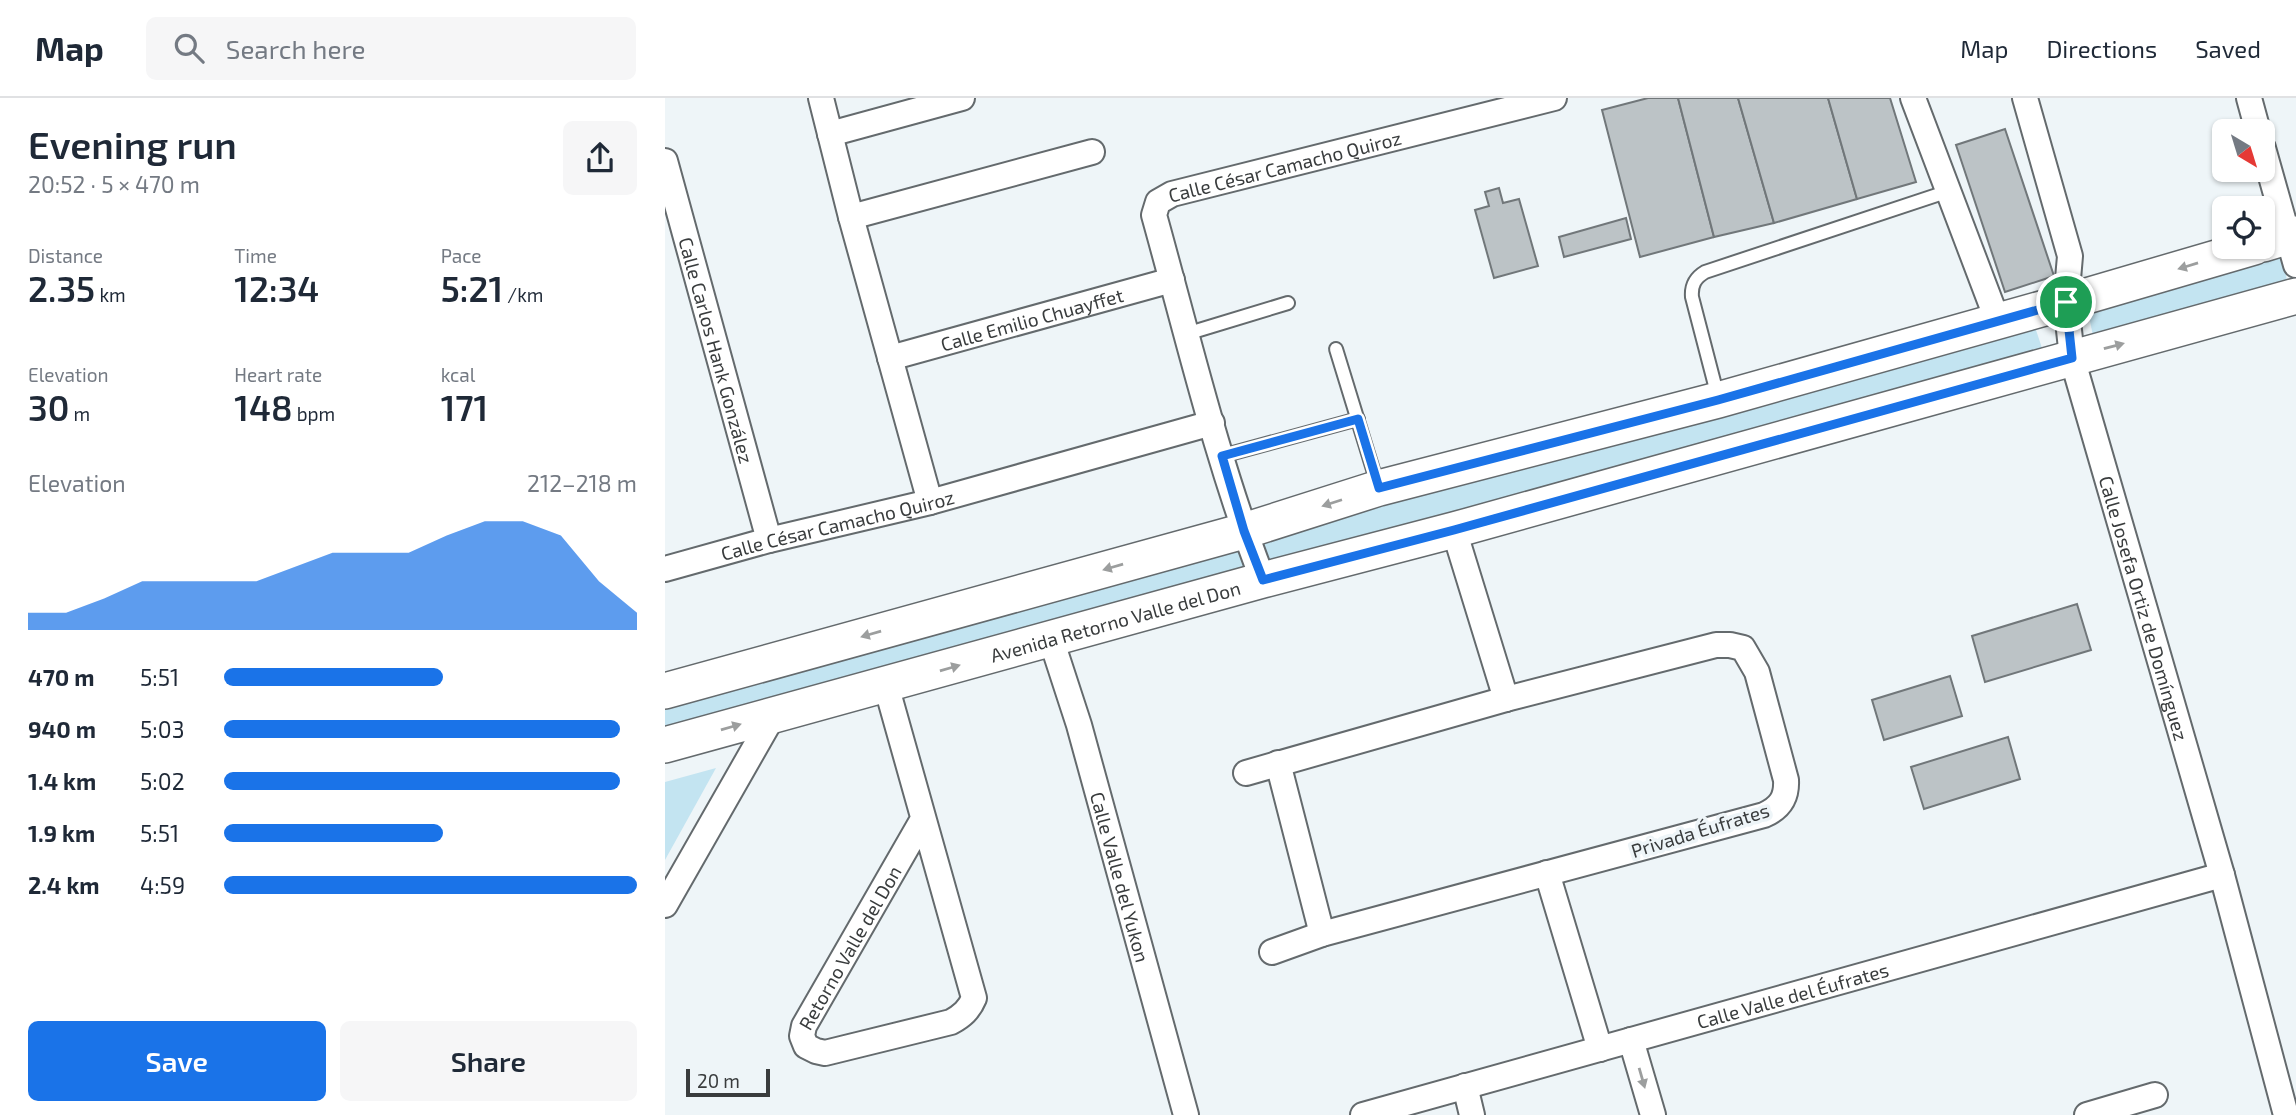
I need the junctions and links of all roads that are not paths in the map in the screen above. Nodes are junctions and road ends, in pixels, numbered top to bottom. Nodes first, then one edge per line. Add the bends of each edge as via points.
1 (821, 98) edge
2 (963, 98) edge
3 (1554, 98) edge
4 (1913, 98) edge
5 (2025, 98) edge
6 (2249, 98) edge
7 (2255, 119) edge
8 (830, 134) junction
9 (1092, 152) dead end
10 (665, 161) edge
11 (2271, 182) edge
12 (1949, 191) junction
13 (851, 217) junction
14 (2286, 245) edge
15 (2213, 259) edge
16 (1172, 280) junction
17 (2296, 296) edge
18 (2066, 302) junction
19 (1288, 303) dead end
20 (1998, 322) junction
21 (1186, 334) junction
22 (1336, 349) dead end
23 (890, 358) junction
24 (2072, 358) junction
25 (1718, 400) junction
26 (1358, 419) junction
27 (1212, 423) junction
28 (1222, 456) junction
29 (1379, 488) junction
30 (930, 502) junction
31 (1454, 530) junction
32 (1244, 531) junction
33 (769, 540) junction
34 (665, 569) edge
35 (1263, 580) junction
36 (1051, 639) junction
37 (886, 685) junction
38 (665, 691) edge
39 (1506, 699) junction
40 (774, 715) junction
41 (665, 745) edge
42 (1278, 764) junction
43 (1246, 774) dead end
44 (923, 819) junction
45 (1547, 873) junction
46 (2222, 875) junction
47 (665, 905) edge
48 (1322, 934) junction
49 (1272, 951) dead end
50 (1631, 1040) junction
51 (1600, 1049) junction
52 (1465, 1086) junction
53 (2155, 1095) dead end
54 (1186, 1115) edge
55 (1363, 1115) edge
56 (1472, 1115) edge
57 (1653, 1115) edge
58 (2088, 1115) edge
59 (2286, 1115) edge

1 - 8 street
2 - 8 street
3 - 16 street, Calle César Camacho Quiroz via 1172,194 1158,202 1154,215
4 - 12 street
5 - 18 street, Calle Josefa Ortiz de Domínguez via 2070,256
6 - 7 street
8 - 13 street
9 - 13 street
10 - 33 street, Calle Carlos Hank González
11 - 14 street
12 - 20 street
12 - 25 lane via 1698,276 1692,297
13 - 23 street
15 -> 18 street
16 - 21 street, Calle César Camacho Quiroz
16 - 23 street, Calle Emilio Chuayffet
24 -> 17 street, Avenida Retorno Valle del Don
18 - 20 street
18 - 24 street, Calle Josefa Ortiz de Domínguez
19 - 21 lane
20 - 25 street
21 - 27 street, Calle César Camacho Quiroz
22 - 26 lane
23 - 30 street
24 - 31 street, Avenida Retorno Valle del Don
24 - 46 street, Calle Josefa Ortiz de Domínguez
25 - 29 street
26 - 28 lane
26 - 29 lane
27 - 28 street, Calle César Camacho Quiroz
27 - 30 street, Calle César Camacho Quiroz
28 - 32 street, Calle César Camacho Quiroz
29 -> 32 street
30 - 33 street, Calle César Camacho Quiroz
31 - 35 street, Avenida Retorno Valle del Don
31 - 39 street
32 - 35 street, Calle César Camacho Quiroz
32 -> 38 street
33 - 34 street, Calle César Camacho Quiroz
35 - 36 street, Avenida Retorno Valle del Don
37 -> 36 street, Avenida Retorno Valle del Don
36 - 54 street, Calle Valle del Yukon
37 - 40 street, Avenida Retorno Valle del Don
37 - 44 street, Retorno Valle del Don
39 - 42 street, Privada Éufrates
39 - 45 street, Privada Éufrates via 1716,645 1743,648 1758,672 1786,780 1783,802 1764,815
41 -> 40 street, Avenida Retorno Valle del Don
40 - 47 street
42 - 43 street, Privada Éufrates
42 - 48 street
44 - 44 street, Retorno Valle del Don via 972,988 970,1007 951,1022 825,1053 816,1051 806,1046 804,1026
45 - 48 street, Privada Éufrates
45 - 51 street
46 - 50 street, Calle Valle del Éufrates
46 - 59 street, Calle Josefa Ortiz de Domínguez
48 - 49 street, Privada Éufrates
50 - 51 street, Calle Valle del Éufrates
50 -> 57 street
51 - 52 street, Calle Valle del Éufrates
52 - 55 street, Calle Valle del Éufrates
52 - 56 street
53 - 58 street

